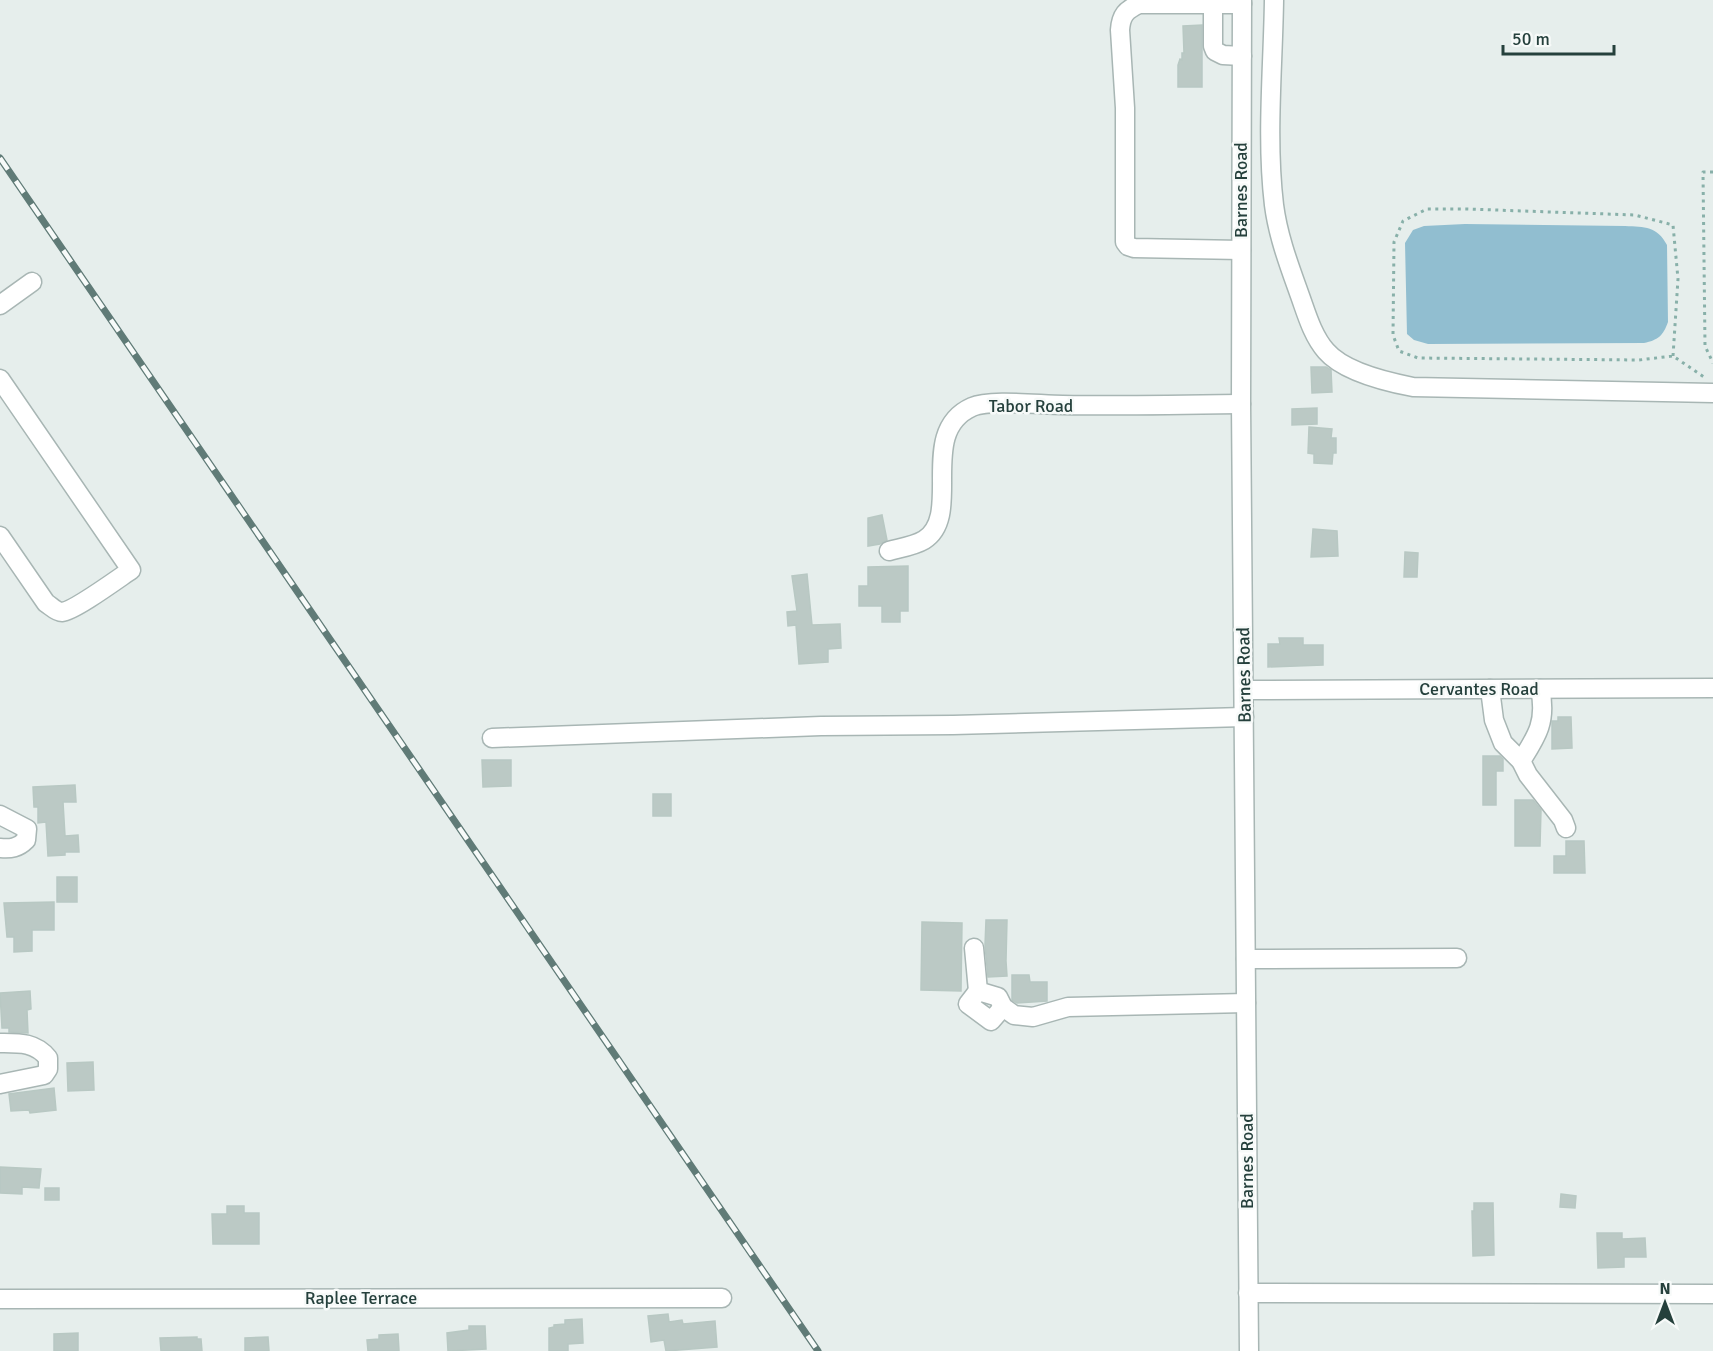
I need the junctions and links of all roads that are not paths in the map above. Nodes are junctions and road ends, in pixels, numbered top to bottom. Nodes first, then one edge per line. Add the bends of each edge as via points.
1 (1274, 0) edge
2 (1242, 2) edge
3 (1213, 4) junction
4 (1242, 56) junction
5 (1241, 250) junction
6 (32, 282) dead end
7 (0, 305) edge
8 (0, 379) edge
9 (1709, 385) edge
10 (1240, 404) junction
11 (0, 536) edge
12 (889, 551) dead end
13 (1713, 688) edge
14 (1490, 689) junction
15 (1540, 689) junction
16 (1244, 690) junction
17 (1244, 717) junction
18 (492, 738) dead end
19 (1521, 761) junction
20 (0, 815) edge
21 (1566, 828) dead end
22 (0, 848) edge
23 (974, 948) dead end
24 (1457, 958) dead end
25 (1246, 959) junction
26 (1246, 1002) junction
27 (0, 1043) edge
28 (0, 1084) edge
29 (1248, 1293) junction
30 (1713, 1294) edge
31 (722, 1298) dead end
32 (0, 1299) edge
33 (1249, 1351) edge

1 - 9 street via 1274,208 1305,310 1326,352 1359,372 1413,387
2 - 3 street
2 - 4 street, Barnes Road
3 - 4 street via 1215,51
3 - 5 street via 1139,4 1121,18 1124,236 1128,246 1134,248
4 - 5 street, Barnes Road
5 - 10 street, Barnes Road
6 - 7 street
8 - 11 street via 131,570 62,612 46,603
10 - 12 street, Tabor Road via 973,406 953,421 945,438 941,512 933,531 924,540
10 - 16 street, Barnes Road
13 - 15 street, Cervantes Road
14 - 15 street, Cervantes Road
14 - 16 street, Cervantes Road
14 - 19 street via 1497,730
15 - 19 street via 1540,728
16 - 17 street, Barnes Road
17 - 18 street
17 - 25 street, Barnes Road
19 - 21 street
20 - 22 street via 27,829 21,845
23 - 26 street via 978,991 968,1005 991,1021 1003,1007 1014,1015 1033,1017 1068,1007
24 - 25 street
25 - 26 street, Barnes Road
26 - 29 street, Barnes Road
27 - 28 street via 33,1046 48,1058 48,1069 44,1075
29 - 30 street
29 - 33 street, Barnes Road
31 - 32 street, Raplee Terrace

